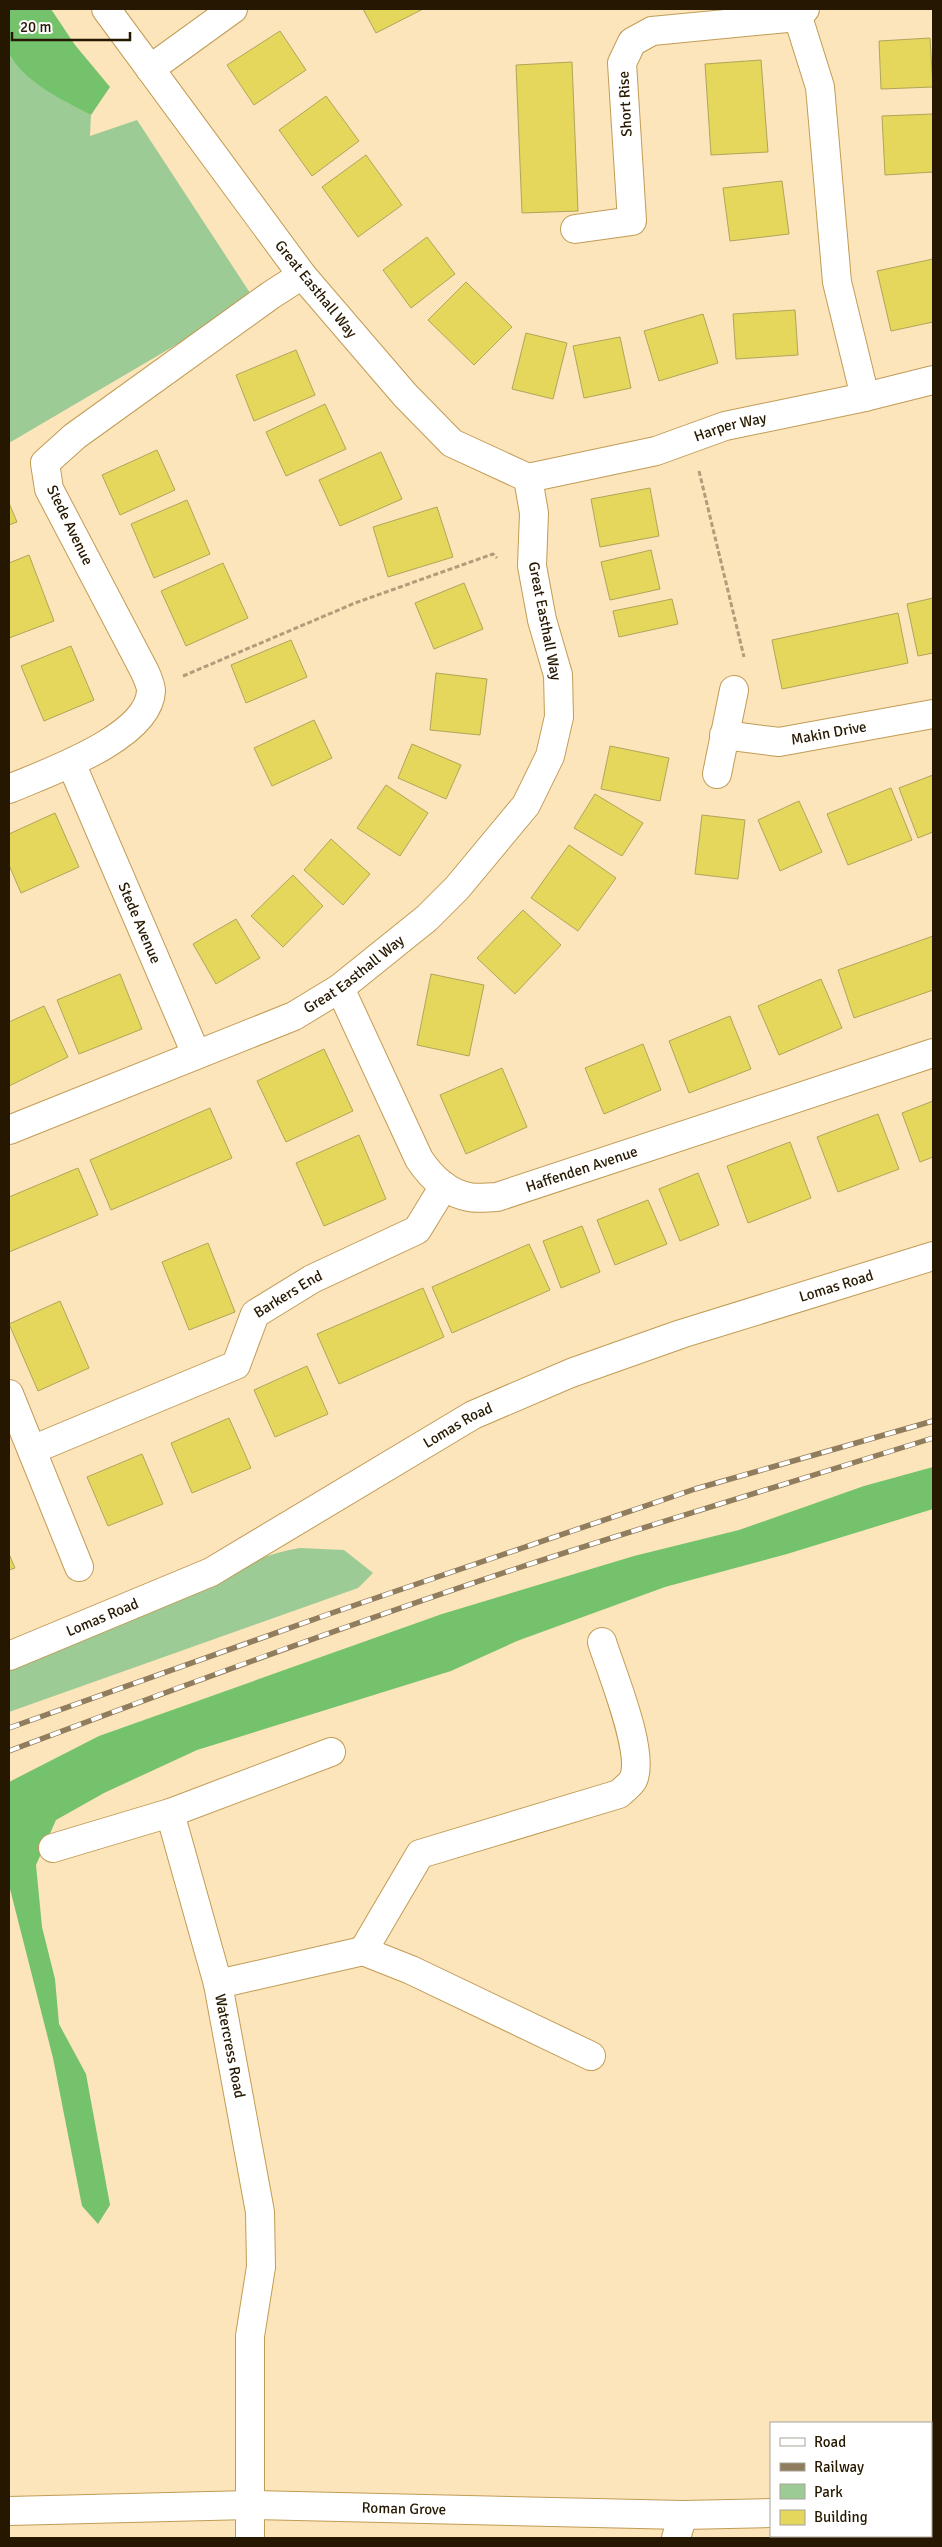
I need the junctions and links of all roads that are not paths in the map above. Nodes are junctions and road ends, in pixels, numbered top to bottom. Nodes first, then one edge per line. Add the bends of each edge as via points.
1 (106, 9) edge
2 (233, 9) edge
3 (802, 13) edge
4 (150, 69) junction
5 (575, 229) dead end
6 (302, 276) junction
7 (933, 380) edge
8 (865, 397) junction
9 (528, 478) junction
10 (734, 690) road end
11 (933, 714) edge
12 (724, 735) junction
13 (71, 763) junction
14 (717, 774) dead end
15 (9, 788) edge
16 (340, 988) junction
17 (933, 1053) edge
18 (196, 1054) junction
19 (9, 1130) edge
20 (444, 1186) junction
21 (933, 1256) edge
22 (9, 1394) edge
23 (32, 1450) junction
24 (79, 1567) dead end
25 (602, 1642) dead end
26 (9, 1656) edge
27 (331, 1752) dead end
28 (170, 1813) junction
29 (53, 1848) dead end
30 (363, 1951) junction
31 (218, 1984) junction
32 (591, 2056) dead end
33 (249, 2504) junction
34 (9, 2512) edge
35 (770, 2513) edge
36 (680, 2527) edge
37 (250, 2538) edge

1 - 4 street, Great Easthall Way
2 - 4 street
3 - 5 street, Short Rise via 652,31 632,42 622,63 632,221
3 - 8 street, Short Rise via 820,87 837,282
4 - 6 street, Great Easthall Way
6 - 9 street, Great Easthall Way via 405,395 452,442
6 - 13 street, Stede Avenue via 83,431 45,463 49,489 145,672 151,690 143,714 120,734
7 - 8 street, Harper Way
8 - 9 street, Harper Way via 725,426 656,451
9 - 16 street, Great Easthall Way via 534,513 532,566 542,620 558,675 559,717 550,756 526,805 457,888 427,918
10 - 12 street
11 - 12 street, Makin Drive via 779,742
12 - 14 street
13 - 15 street
13 - 18 street, Stede Avenue
16 - 18 street, Great Easthall Way via 294,1016
16 - 20 street, Haffenden Avenue via 419,1159 428,1173
17 - 20 street, Haffenden Avenue via 497,1197 469,1197
18 - 19 street, Great Easthall Way
20 - 23 street, Barkers End via 416,1230 312,1279 255,1314 236,1366
21 - 26 street, Lomas Road via 681,1334 571,1372 482,1411 211,1572
22 - 23 street
23 - 24 street
25 - 30 street via 635,1745 633,1781 619,1794 420,1854
27 - 28 street
28 - 29 street
28 - 31 street
30 - 31 street, Watercress Road
30 - 32 street via 411,1970
31 - 33 street, Watercress Road via 260,2212 261,2267 250,2336
33 - 34 street, Roman Grove
33 - 36 street, Roman Grove
33 - 37 street, Watercress Road
35 - 36 street, Roman Grove

